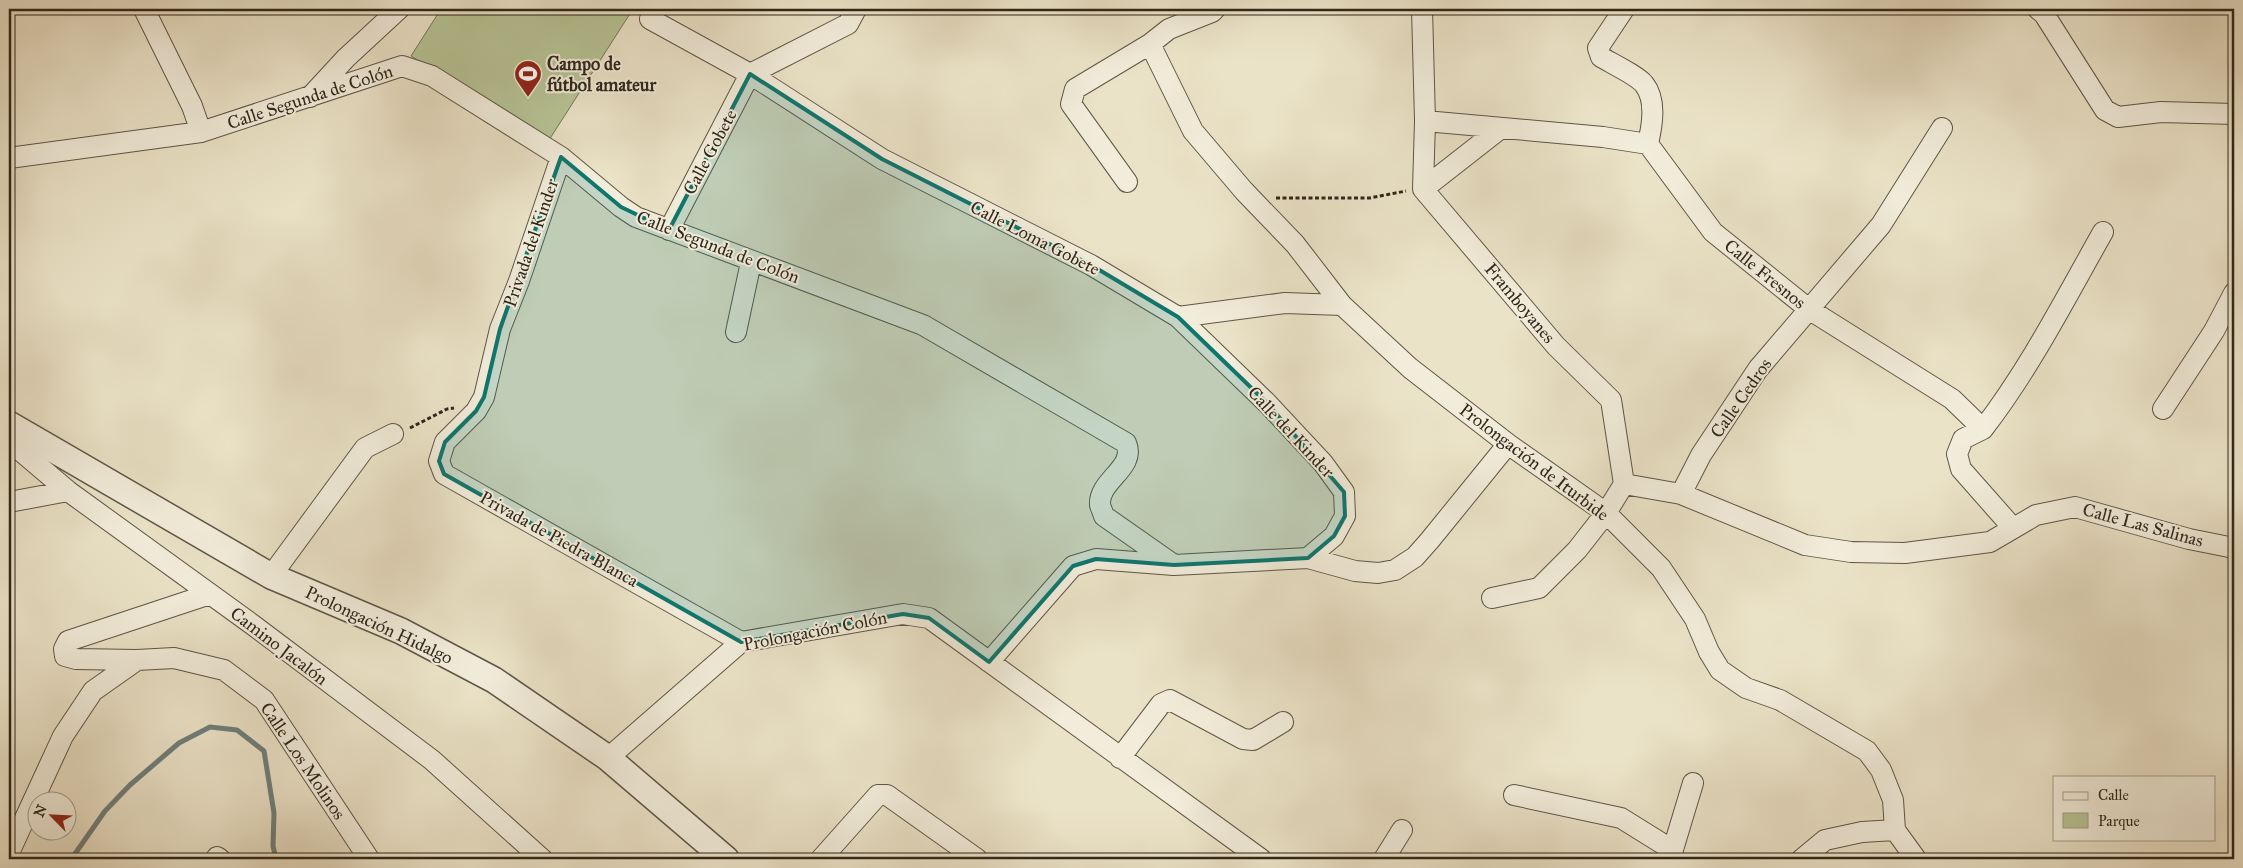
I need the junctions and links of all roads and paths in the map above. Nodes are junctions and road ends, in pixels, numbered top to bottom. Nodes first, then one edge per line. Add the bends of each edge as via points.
1 (144, 9) edge
2 (399, 9) edge
3 (856, 9) edge
4 (1215, 9) edge
5 (1422, 9) edge
6 (1624, 9) edge
7 (2038, 9) edge
8 (650, 19) dead end
9 (1150, 44) junction
10 (750, 74) junction
11 (309, 98) junction
12 (2234, 114) edge
13 (1425, 120) junction
14 (1501, 128) junction
15 (1942, 128) dead end
16 (201, 132) junction
17 (1648, 144) junction
18 (561, 157) junction
19 (9, 158) edge
20 (1127, 182) dead end
21 (1423, 189) junction
22 (1244, 191) junction
23 (669, 230) junction
24 (2103, 232) dead end
25 (751, 262) junction
26 (2234, 293) edge
27 (1342, 305) junction
28 (1810, 310) junction
29 (1178, 317) junction
30 (736, 332) dead end
31 (2163, 409) dead end
32 (476, 411) junction
33 (9, 424) edge
34 (1983, 429) junction
35 (393, 434) joint
36 (9, 441) edge
37 (1508, 444) junction
38 (1624, 484) junction
39 (68, 491) junction
40 (1681, 494) junction
41 (9, 502) edge
42 (1606, 513) junction
43 (2013, 528) junction
44 (2234, 548) edge
45 (1308, 558) junction
46 (1174, 565) junction
47 (271, 576) junction
48 (210, 594) junction
49 (1492, 598) dead end
50 (741, 642) junction
51 (137, 660) junction
52 (989, 662) junction
53 (1283, 722) dead end
54 (608, 758) junction
55 (1120, 758) junction
56 (1693, 783) dead end
57 (1514, 795) dead end
58 (1402, 830) dead end
59 (1895, 830) junction
60 (9, 853) edge
61 (1670, 858) edge
62 (135, 859) edge
63 (146, 859) edge
64 (369, 859) edge
65 (542, 859) edge
66 (726, 859) edge
67 (821, 859) edge
68 (977, 859) edge
69 (1261, 859) edge
70 (1384, 859) edge
71 (1802, 859) edge
72 (1916, 859) edge

1 - 16 street via 192,106
2 - 11 street
3 - 10 street via 848,24
4 - 9 street via 1170,29
5 - 13 street
6 - 17 street via 1598,48 1601,57 1644,83 1652,99
7 - 12 street via 2105,110 2118,117 2160,112
8 - 10 street
9 - 20 street via 1074,90 1071,104
9 - 22 street, Prolongación de Iturbide via 1193,131
10 - 23 street, Calle Gobete
10 - 29 street, Calle Loma Gobete via 882,159 1091,266
11 - 16 street, Calle Segunda de Colón
11 - 18 street, Calle Segunda de Colón via 402,66 432,76
13 - 14 street
13 - 21 street
14 - 17 street via 1603,136
14 - 21 street
15 - 28 street, Calle Cedros via 1881,225
16 - 19 street, Calle Segunda de Colón
17 - 28 street, Calle Fresnos via 1713,232
18 - 23 street, Calle Segunda de Colón via 621,207 636,217
18 - 32 street, Privada del Kinder via 500,329 484,397
21 - 22 path via 1370,198 1272,198
21 - 38 street, Framboyanes via 1556,346 1611,400
22 - 27 street, Prolongación de Iturbide via 1295,244
23 - 25 street, Calle Segunda de Colón
24 - 34 street via 2031,359
25 - 30 street
25 - 46 street, Calle Segunda de Colón via 922,325 1126,444 1130,452 1128,460 1103,491 1100,504 1104,516
26 - 31 street via 2214,331
27 - 29 street via 1285,303
27 - 37 street, Prolongación de Iturbide via 1410,368
28 - 34 street, Calle Fresnos via 1952,399
28 - 40 street, Calle Cedros via 1758,369 1701,455
29 - 45 street, Calle del Kinder via 1267,403 1323,463 1344,492 1345,516 1334,536
32 - 35 path via 448,409 417,426
32 - 50 street, Privada de Piedra Blanca via 444,442 439,461 444,474
33 - 47 street, Prolongación Hidalgo
34 - 43 street via 1963,439 1957,454 1961,469
35 - 47 street via 365,448
36 - 39 street, Camino Jacalón
37 - 42 street, Prolongación de Iturbide
37 - 45 street via 1425,546 1395,570 1378,573 1355,571
38 - 40 street, Calle Las Salinas
38 - 42 street
39 - 41 street
39 - 48 street, Camino Jacalón
40 - 43 street, Calle Las Salinas via 1805,545 1851,552 1905,553 1990,542
42 - 49 street via 1577,550 1539,588
42 - 59 street, Prolongación de Iturbide via 1661,568 1695,619 1720,670 1746,688 1780,700 1867,751 1881,770 1893,800
43 - 44 street, Calle Las Salinas via 2036,515 2075,507 2189,539
45 - 46 street
46 - 52 street via 1096,558 1073,566
47 - 54 street, Prolongación Hidalgo via 401,631 494,680
48 - 51 street, Calle Los Molinos via 68,641 64,649 66,656 76,659
48 - 65 street, Camino Jacalón via 432,760
50 - 52 street, Prolongación Colón via 903,614 929,618
50 - 54 street, Prolongación Colón
51 - 60 street via 93,691 63,736
51 - 64 street, Calle Los Molinos via 174,658 224,670 264,700
52 - 55 street, Prolongación Colón
53 - 55 street via 1253,740 1243,739 1170,700 1161,704
54 - 66 street, Prolongación Hidalgo
55 - 69 street, Prolongación Colón
56 - 61 street
57 - 61 street via 1621,818 1666,846
58 - 70 street
59 - 71 street via 1862,832 1825,840
59 - 72 street
62 - 63 path via 143,856
67 - 68 street via 878,795 887,795

